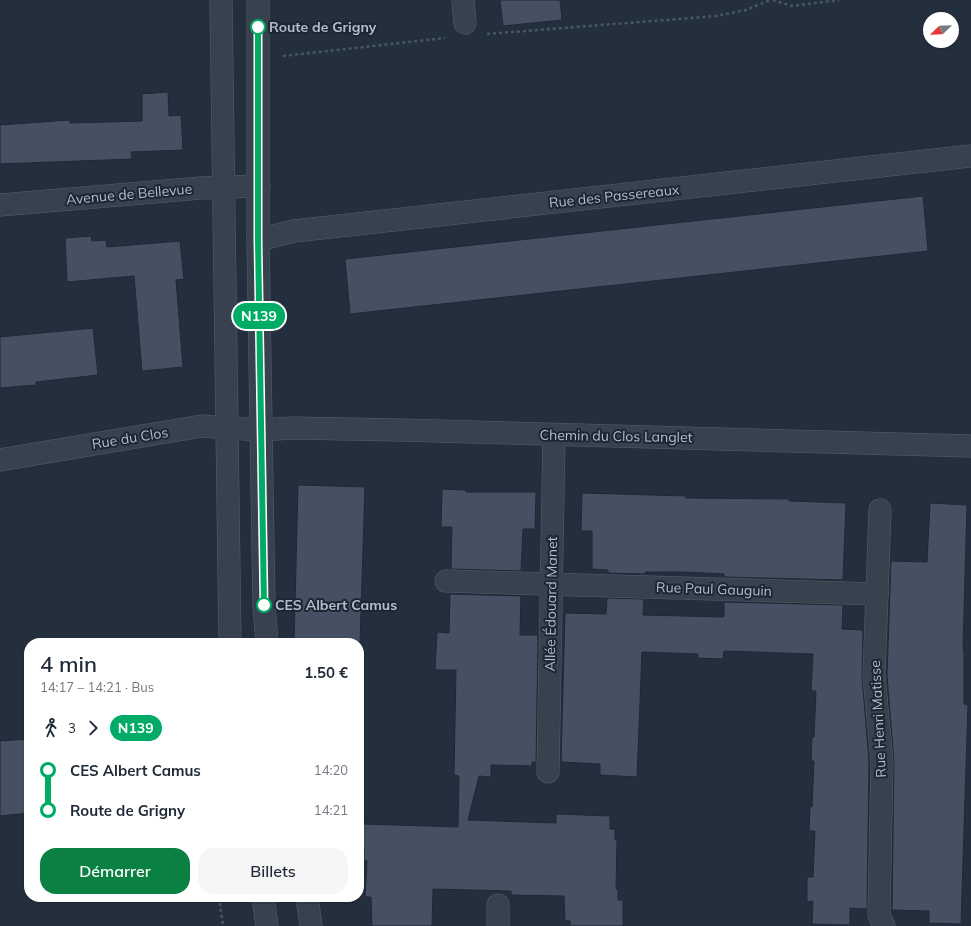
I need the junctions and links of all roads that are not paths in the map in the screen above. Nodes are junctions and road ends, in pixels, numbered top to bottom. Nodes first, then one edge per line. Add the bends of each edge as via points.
1 (221, 0) edge
2 (258, 0) edge
3 (463, 0) edge
4 (466, 32) road end
5 (971, 156) edge
6 (259, 186) junction
7 (223, 187) junction
8 (0, 205) edge
9 (258, 240) junction
10 (227, 426) junction
11 (262, 430) junction
12 (554, 435) junction
13 (971, 446) edge
14 (0, 460) edge
15 (880, 510) dead end
16 (446, 581) dead end
17 (552, 584) junction
18 (877, 594) junction
19 (230, 638) edge
20 (267, 638) edge
21 (548, 772) dead end
22 (264, 902) edge
23 (308, 902) edge
24 (267, 926) edge
25 (311, 926) edge
26 (884, 926) edge

1 - 7 street
2 - 6 street
3 - 4 street
5 - 9 street, Rue des Passereaux via 294,231
6 - 7 street, Avenue de Bellevue
6 - 9 street
7 - 8 street, Avenue de Bellevue
7 - 10 street
9 - 11 street
10 - 11 street, Rue du Clos
10 - 14 street, Rue du Clos via 202,426
10 - 19 street
11 - 12 street, Chemin du Clos Langlet via 292,428
11 - 20 street
12 - 13 street, Chemin du Clos Langlet
12 - 17 street, Allée Édouard Manet
15 - 18 street, Rue Henri Matisse
16 - 17 street, Rue Paul Gauguin
17 - 18 street, Rue Paul Gauguin
17 - 21 street, Allée Édouard Manet
18 - 26 street, Rue Henri Matisse via 874,676 882,761 879,915
22 - 24 street
23 - 25 street

